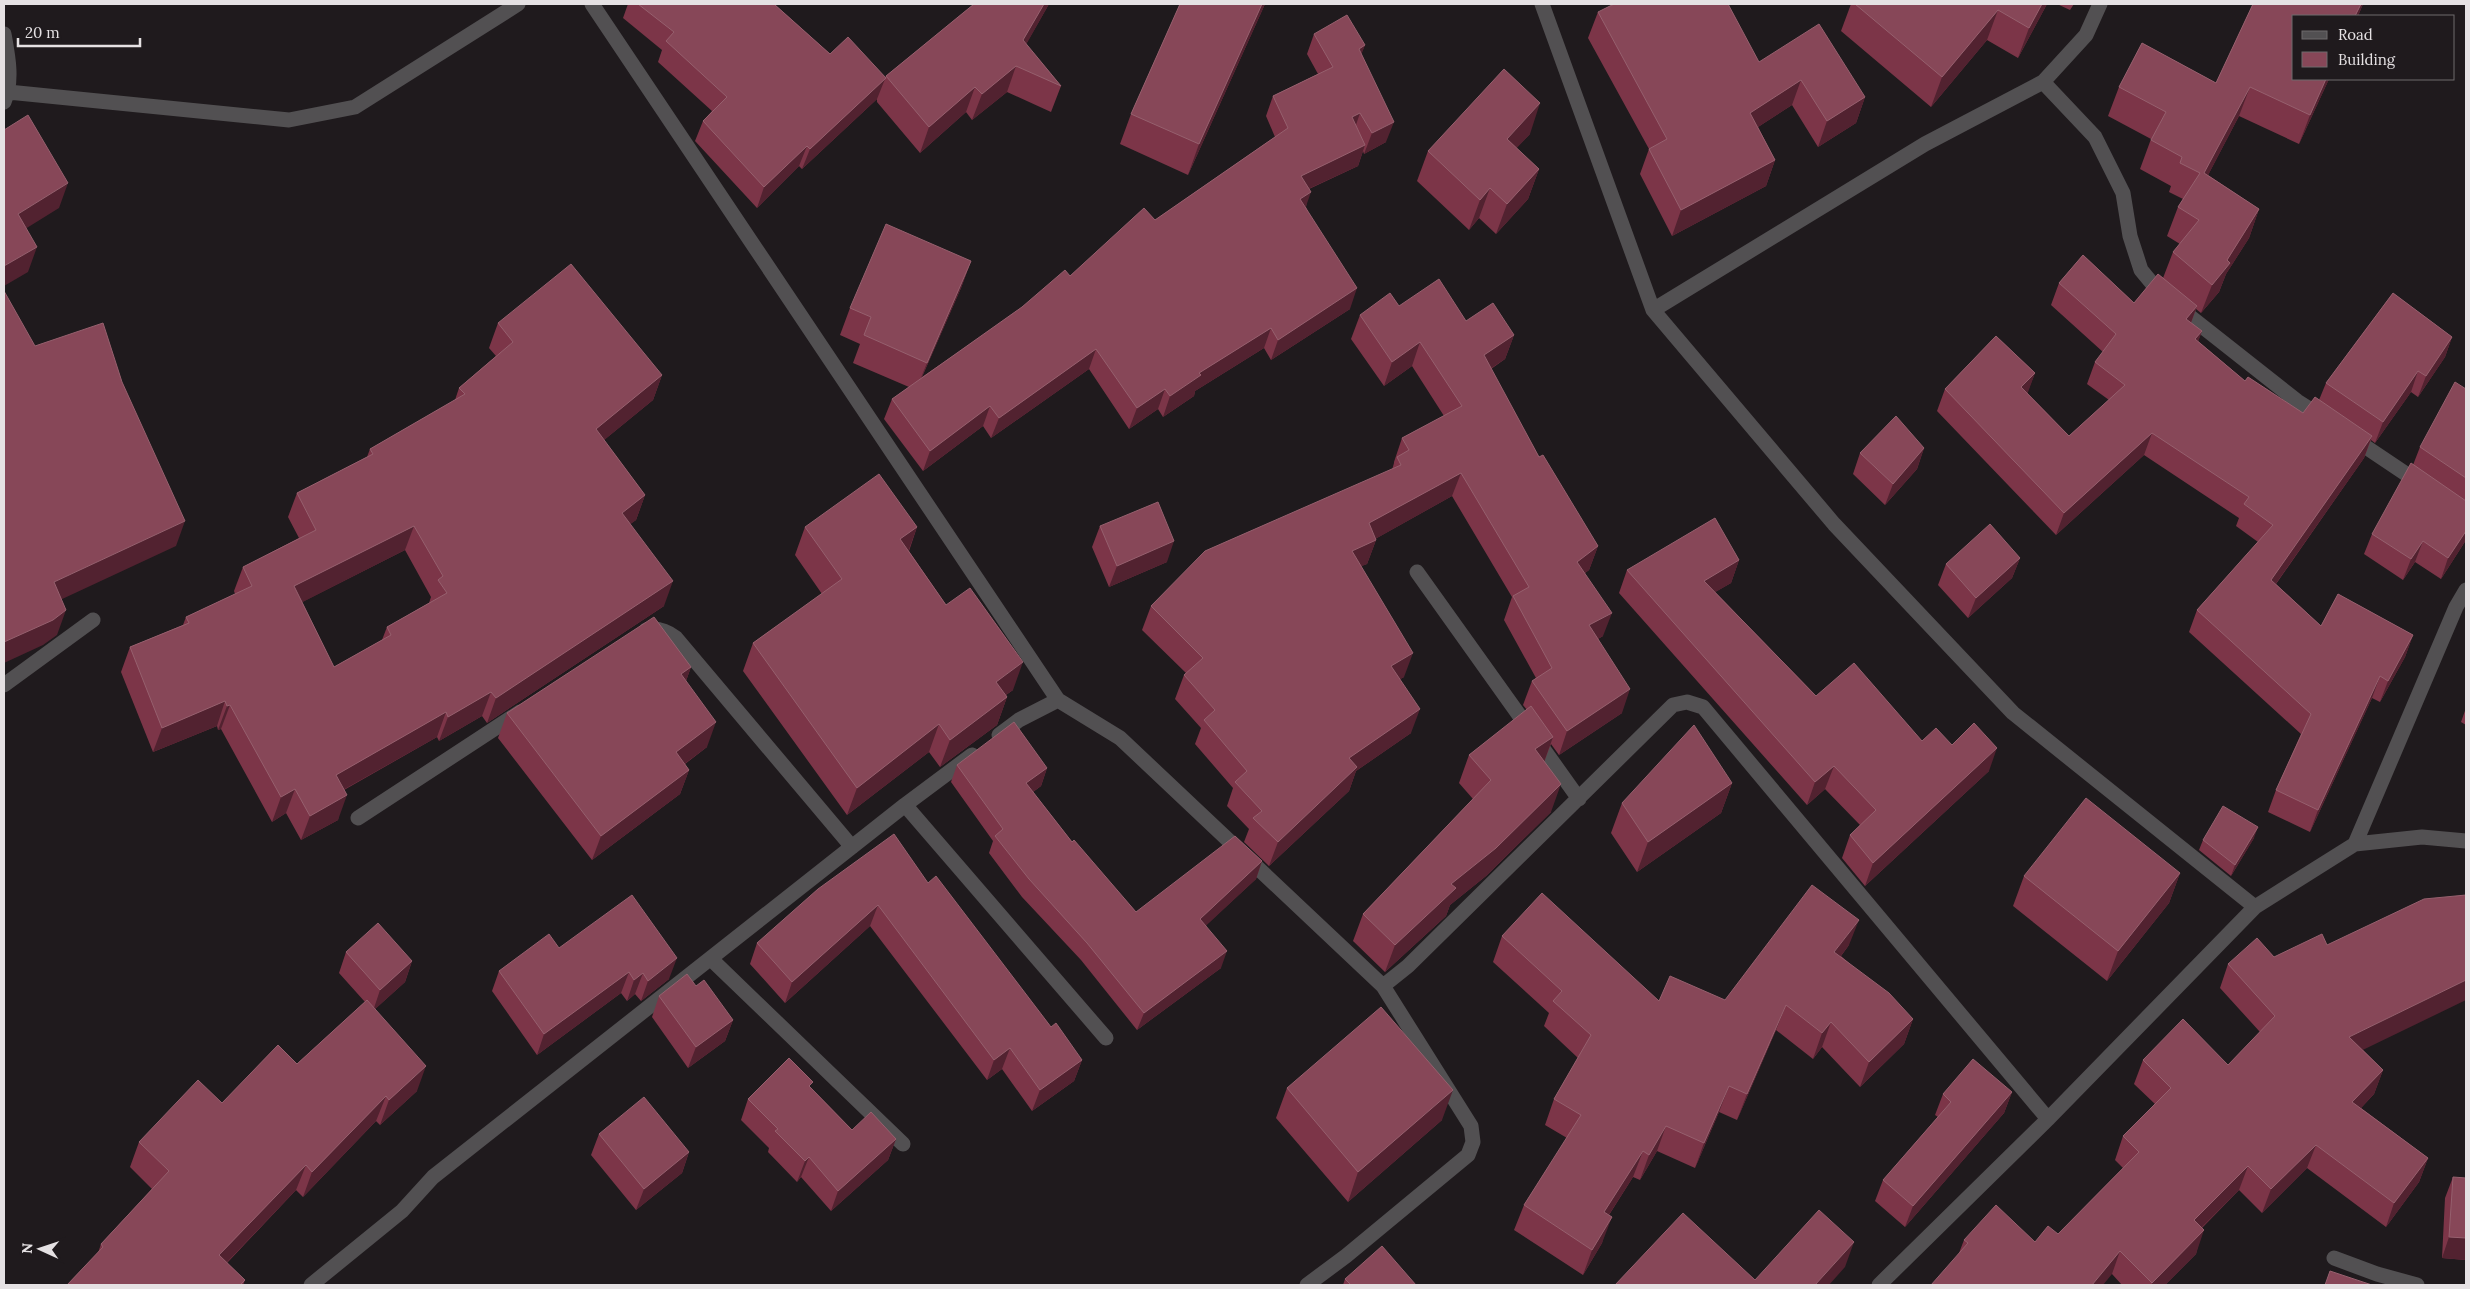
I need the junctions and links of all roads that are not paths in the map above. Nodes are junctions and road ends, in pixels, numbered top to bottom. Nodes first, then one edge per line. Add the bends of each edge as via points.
1 (518, 4) edge
2 (592, 4) edge
3 (1542, 4) edge
4 (2100, 4) edge
5 (4, 34) edge
6 (2043, 82) junction
7 (6, 97) edge
8 (1653, 310) junction
9 (2434, 493) edge
10 (1417, 572) dead end
11 (2466, 590) edge
12 (93, 620) dead end
13 (636, 636) edge
14 (4, 685) edge
15 (1058, 700) junction
16 (530, 706) edge
17 (1579, 799) junction
18 (904, 805) junction
19 (358, 818) dead end
20 (2466, 841) edge
21 (2355, 844) junction
22 (852, 847) junction
23 (2255, 907) junction
24 (711, 959) junction
25 (1383, 986) junction
26 (1106, 1038) dead end
27 (2048, 1119) junction
28 (903, 1144) dead end
29 (2334, 1258) dead end
30 (311, 1285) edge
31 (1307, 1285) edge
32 (1878, 1285) edge
33 (2417, 1285) edge

1 - 7 street via 355,107 289,120
2 - 15 street
3 - 8 street
4 - 6 street via 2086,35
5 - 7 street via 9,57
6 - 8 street via 1925,144
6 - 9 street via 2095,137 2123,193 2130,236 2141,270 2160,293 2298,401
8 - 23 street via 1834,524 2013,713
10 - 17 street
11 - 21 street
12 - 14 street
13 - 22 street via 654,628 667,631 676,638
15 - 18 street via 1019,720
15 - 25 street via 1120,738
16 - 19 street
17 - 25 street via 1408,966
17 - 27 street via 1673,705 1687,702 1703,707
18 - 22 street
18 - 26 street
20 - 21 street via 2422,837
21 - 23 street
22 - 24 street
23 - 27 street
24 - 28 street
24 - 30 street via 433,1177 402,1211
25 - 31 street via 1471,1126 1473,1142 1468,1155
27 - 32 street
29 - 33 street

